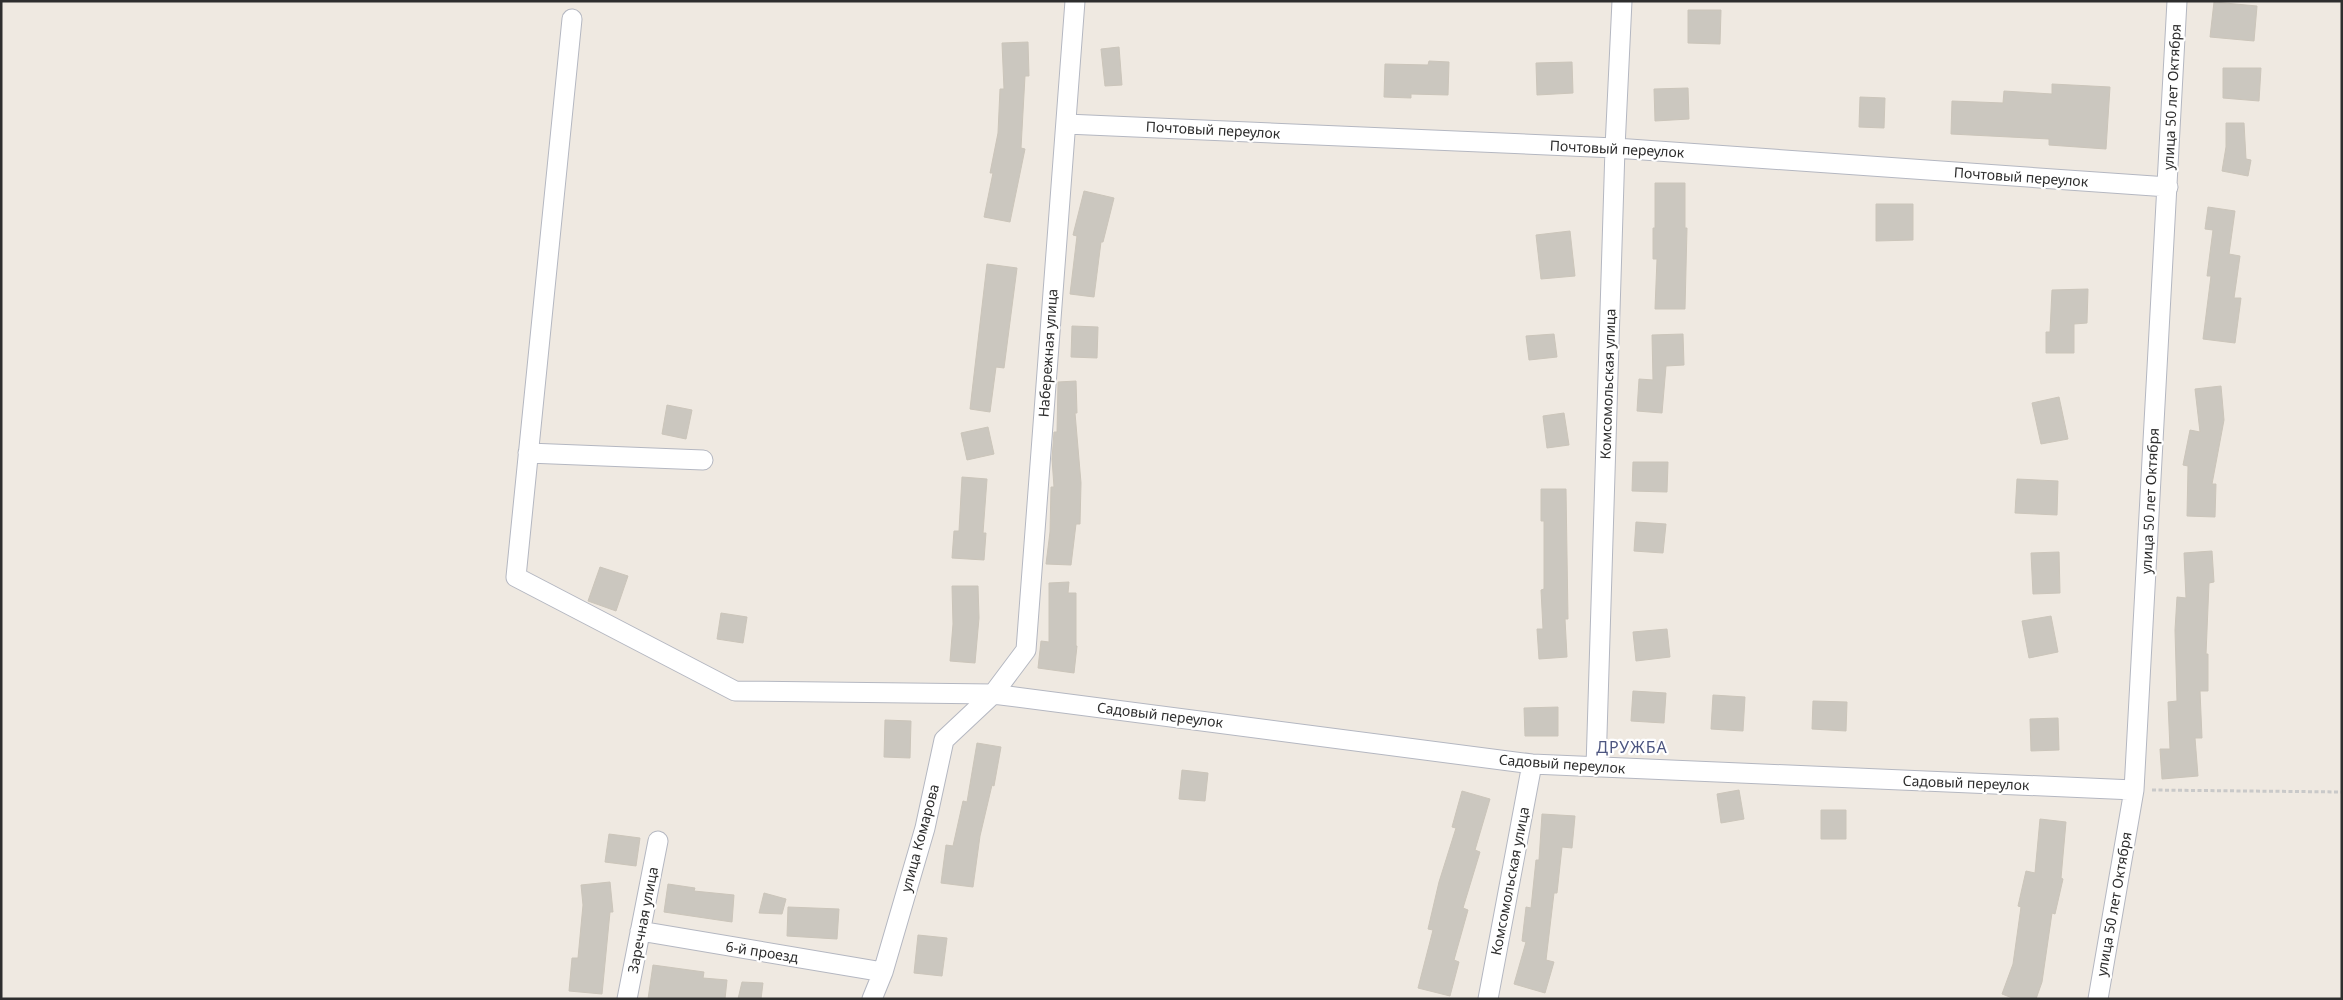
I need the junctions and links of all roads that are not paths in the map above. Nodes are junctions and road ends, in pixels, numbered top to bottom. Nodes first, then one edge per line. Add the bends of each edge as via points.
1 (1075, 1) edge
2 (1622, 1) edge
3 (2177, 1) edge
4 (572, 19) dead end
5 (1066, 124) junction
6 (1615, 148) junction
7 (2168, 187) junction
8 (528, 453) junction
9 (703, 460) dead end
10 (993, 694) junction
11 (1532, 764) junction
12 (1596, 768) junction
13 (2134, 790) junction
14 (658, 841) dead end
15 (640, 932) junction
16 (883, 972) junction
17 (627, 999) edge
18 (872, 999) edge
19 (1488, 999) edge
20 (2098, 999) edge

1 - 5 street, Набережная улица
2 - 6 street, Комсомольская улица
3 - 7 street, улица 50 лет Октября
4 - 8 street
5 - 6 street, Почтовый переулок
5 - 10 street, Набережная улица via 1026,650
6 - 7 street, Почтовый переулок
6 - 12 street, Комсомольская улица
7 - 13 street, улица 50 лет Октября
8 - 9 street
8 - 10 street, Садовый переулок via 516,577 735,691
10 - 11 street, Садовый переулок
10 - 16 street, улица Комарова via 944,740 925,828
11 - 12 street, Садовый переулок
11 - 19 street, Комсомольская улица
12 - 13 street, Садовый переулок
13 - 20 street, улица 50 лет Октября
14 - 15 street, Заречная улица
15 - 16 street, 6-й проезд
15 - 17 street, Заречная улица
16 - 18 street, улица Комарова

